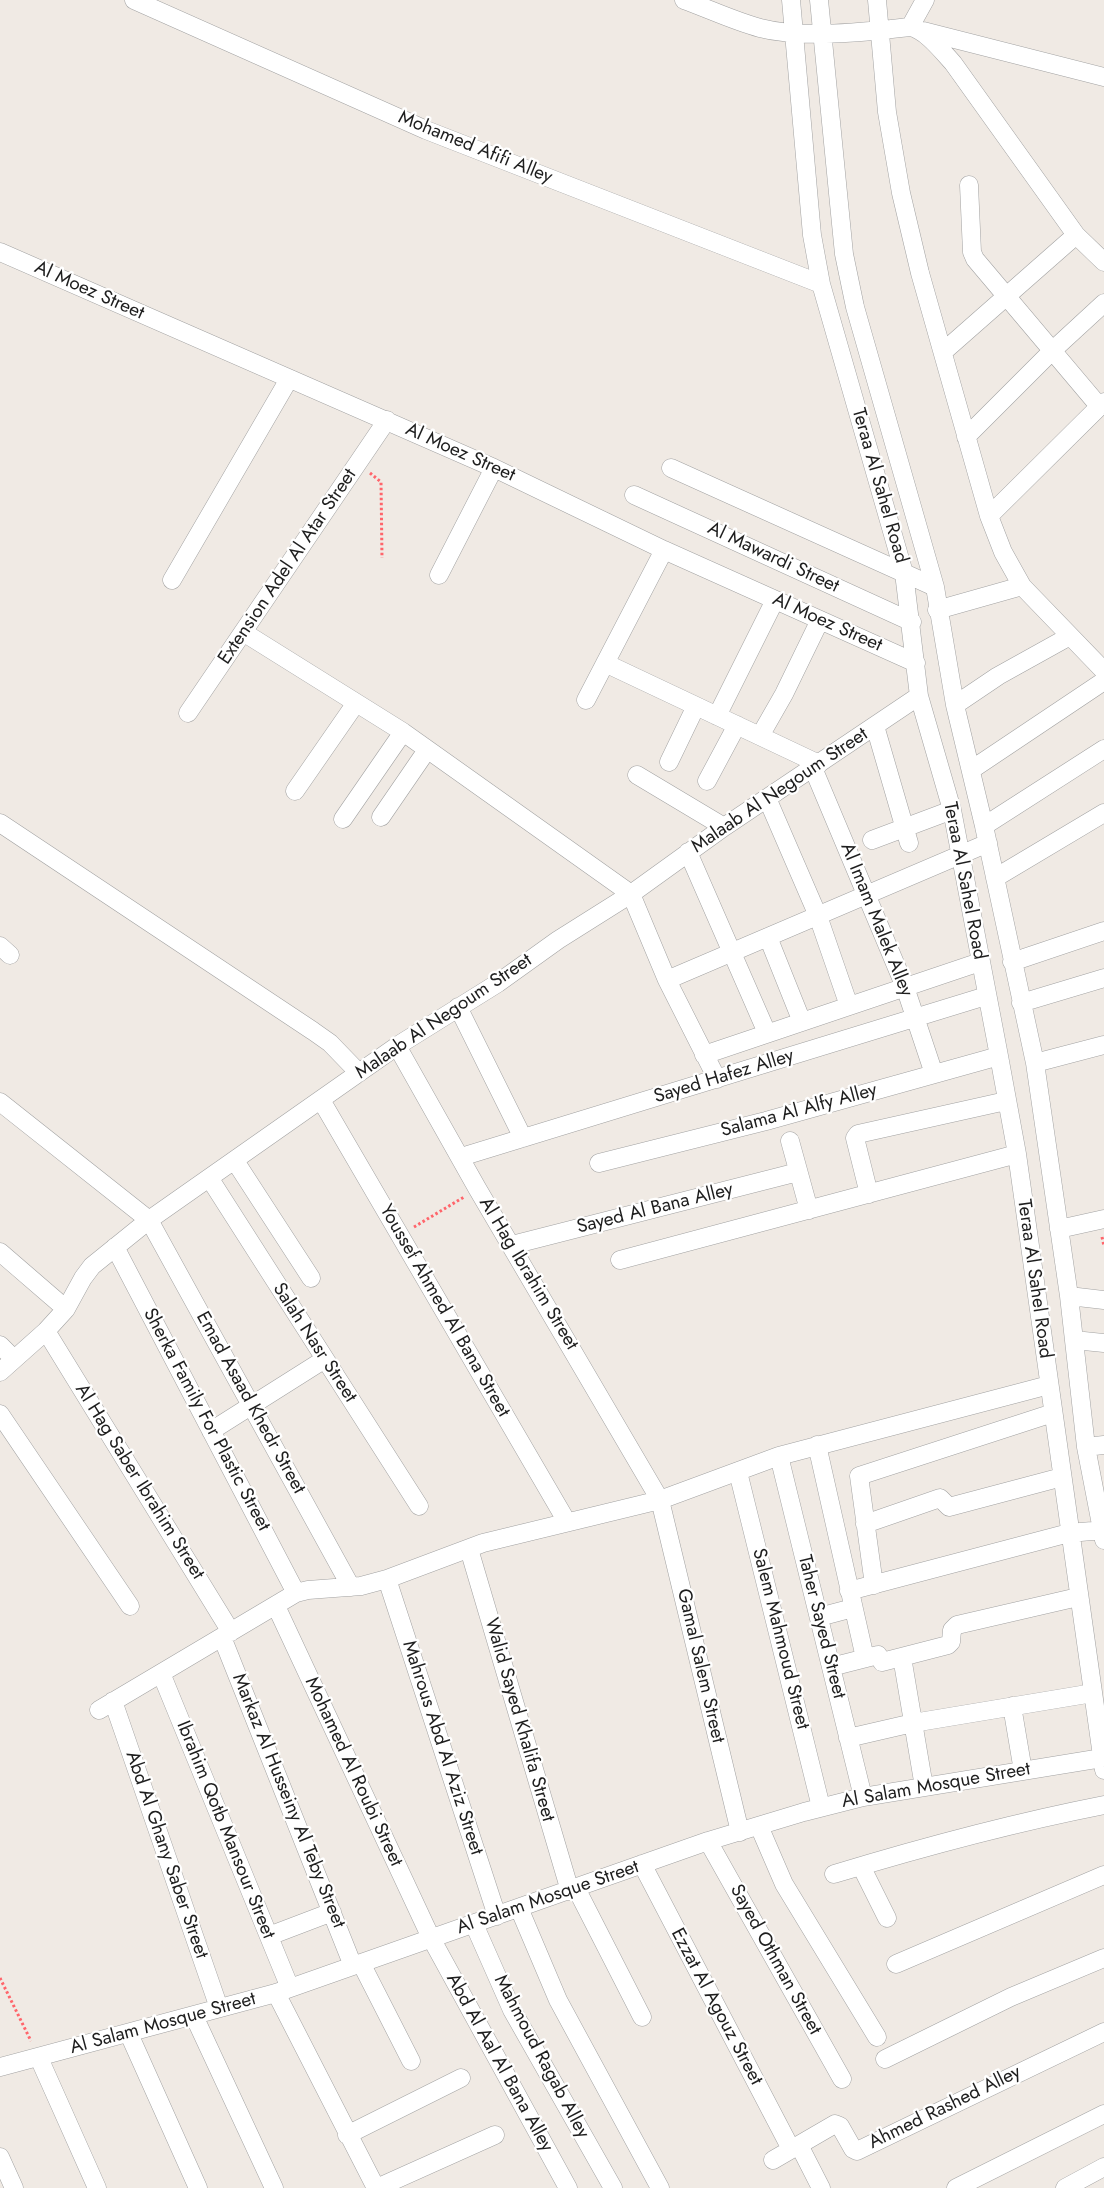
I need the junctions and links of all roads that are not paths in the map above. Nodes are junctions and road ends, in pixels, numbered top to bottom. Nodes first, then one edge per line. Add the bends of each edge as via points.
1 (134, 0) edge
2 (684, 0) edge
3 (791, 0) edge
4 (819, 0) edge
5 (876, 0) edge
6 (925, 0) edge
7 (913, 29) junction
8 (878, 31) junction
9 (794, 32) junction
10 (823, 33) junction
11 (1104, 78) edge
12 (969, 185) dead end
13 (1076, 235) junction
14 (0, 252) edge
15 (1104, 262) edge
16 (820, 284) junction
17 (1006, 296) junction
18 (1104, 303) edge
19 (1053, 350) junction
20 (943, 352) junction
21 (288, 379) junction
22 (1102, 404) edge
23 (387, 420) junction
24 (966, 437) junction
25 (494, 468) junction
26 (671, 468) dead end
27 (634, 495) dead end
28 (989, 516) junction
29 (664, 550) junction
30 (904, 573) junction
31 (439, 575) dead end
32 (172, 580) dead end
33 (1022, 586) junction
34 (935, 587) junction
35 (775, 600) junction
36 (937, 610) junction
37 (820, 620) junction
38 (912, 622) junction
39 (243, 632) junction
40 (1070, 636) junction
41 (916, 662) junction
42 (605, 663) junction
43 (1104, 671) edge
44 (1104, 681) edge
45 (919, 696) junction
46 (586, 700) dead end
47 (356, 703) junction
48 (954, 705) junction
49 (696, 706) junction
50 (188, 713) dead end
51 (717, 716) junction
52 (737, 725) junction
53 (875, 726) junction
54 (403, 732) junction
55 (760, 736) junction
56 (427, 750) junction
57 (1104, 750) edge
58 (669, 762) dead end
59 (816, 766) junction
60 (971, 770) junction
61 (637, 775) dead end
62 (708, 781) dead end
63 (295, 791) dead end
64 (767, 798) junction
65 (952, 810) junction
66 (1104, 813) edge
67 (381, 817) dead end
68 (343, 818) dead end
69 (0, 823) edge
70 (724, 827) junction
71 (986, 834) junction
72 (907, 835) junction
73 (872, 840) dead end
74 (688, 852) junction
75 (960, 855) junction
76 (995, 878) junction
77 (630, 894) junction
78 (867, 895) junction
79 (818, 916) junction
80 (1104, 931) edge
81 (768, 937) junction
82 (732, 953) junction
83 (980, 962) junction
84 (1012, 962) junction
85 (1104, 978) edge
86 (667, 980) junction
87 (905, 987) junction
88 (986, 996) junction
89 (1022, 1004) junction
90 (849, 1006) junction
91 (458, 1007) junction
92 (916, 1017) junction
93 (802, 1022) junction
94 (767, 1033) junction
95 (1104, 1045) edge
96 (397, 1046) junction
97 (704, 1055) junction
98 (999, 1056) junction
99 (1035, 1064) junction
100 (359, 1074) junction
101 (934, 1074) junction
102 (717, 1079) junction
103 (321, 1100) junction
104 (1006, 1101) junction
105 (0, 1102) edge
106 (523, 1138) junction
107 (790, 1141) dead end
108 (1017, 1154) junction
109 (461, 1157) junction
110 (235, 1161) junction
111 (599, 1163) dead end
112 (798, 1172) junction
113 (210, 1180) junction
114 (868, 1194) junction
115 (809, 1210) junction
116 (1104, 1219) edge
117 (149, 1220) junction
118 (1059, 1229) junction
119 (512, 1245) junction
120 (115, 1247) junction
121 (0, 1252) edge
122 (620, 1260) dead end
123 (311, 1278) dead end
124 (1069, 1296) junction
125 (1104, 1300) edge
126 (66, 1309) junction
127 (46, 1331) junction
128 (1074, 1340) junction
129 (1104, 1343) edge
130 (0, 1345) edge
131 (14, 1359) junction
132 (325, 1359) junction
133 (0, 1372) edge
134 (1049, 1385) junction
135 (252, 1406) junction
136 (1053, 1413) junction
137 (0, 1414) edge
138 (211, 1431) junction
139 (1104, 1444) edge
140 (817, 1445) junction
141 (1086, 1447) junction
142 (779, 1456) junction
143 (738, 1472) junction
144 (1062, 1477) junction
145 (660, 1500) junction
146 (419, 1506) dead end
147 (567, 1522) junction
148 (865, 1524) junction
149 (1069, 1533) junction
150 (1104, 1533) edge
151 (469, 1549) junction
152 (387, 1580) junction
153 (874, 1584) junction
154 (351, 1587) junction
155 (849, 1590) junction
156 (296, 1594) junction
157 (1078, 1597) junction
158 (130, 1606) dead end
159 (276, 1606) junction
160 (853, 1608) junction
161 (819, 1617) junction
162 (227, 1634) junction
163 (902, 1657) junction
164 (864, 1658) junction
165 (831, 1667) junction
166 (161, 1673) junction
167 (1093, 1693) junction
168 (1012, 1706) junction
169 (914, 1723) junction
170 (848, 1738) junction
171 (1103, 1764) edge
172 (1023, 1771) junction
173 (924, 1787) junction
174 (863, 1797) junction
175 (1104, 1805) edge
176 (821, 1807) junction
177 (759, 1826) junction
178 (740, 1832) junction
179 (708, 1841) junction
180 (642, 1864) junction
181 (862, 1866) junction
182 (834, 1874) dead end
183 (1104, 1874) edge
184 (573, 1890) junction
185 (519, 1908) junction
186 (332, 1912) junction
187 (497, 1916) junction
188 (887, 1918) dead end
189 (474, 1924) junction
190 (269, 1936) junction
191 (431, 1938) junction
192 (1104, 1958) edge
193 (357, 1964) junction
194 (896, 1964) dead end
195 (283, 1990) junction
196 (219, 2008) junction
197 (194, 2016) junction
198 (642, 2017) dead end
199 (1104, 2032) edge
200 (128, 2034) junction
201 (877, 2037) dead end
202 (39, 2058) junction
203 (885, 2059) dead end
204 (411, 2061) dead end
205 (0, 2067) edge
206 (461, 2078) dead end
207 (842, 2079) dead end
208 (1104, 2114) edge
209 (348, 2134) junction
210 (495, 2135) dead end
211 (795, 2147) junction
212 (0, 2157) edge
213 (773, 2160) dead end
214 (1104, 2167) edge
215 (965, 2186) edge
216 (14, 2188) edge
217 (97, 2188) edge
218 (198, 2188) edge
219 (274, 2188) edge
220 (376, 2188) edge
221 (568, 2188) edge
222 (613, 2188) edge
223 (660, 2188) edge
224 (821, 2188) edge
225 (1065, 2188) edge

1 - 16 street, Mohamed Afifi Alley via 426,130
2 - 9 street via 758,28
3 - 9 street, Teraa Al Sahel Road
4 - 10 street, Teraa Al Sahel Road
5 - 8 street
6 - 7 street
7 - 8 street
7 - 11 street
7 - 13 street via 936,45 953,63
8 - 10 street
8 - 20 street via 901,193
9 - 10 street
9 - 16 street, Teraa Al Sahel Road via 812,235
10 - 34 street, Teraa Al Sahel Road via 847,271
12 - 17 street via 972,252
13 - 15 street
13 - 17 street
14 - 21 street, Al Moez Street
16 - 30 street, Teraa Al Sahel Road
17 - 19 street
17 - 20 street
18 - 19 street
19 - 22 street
19 - 24 street
20 - 24 street
21 - 23 street, Al Moez Street
21 - 32 street
22 - 28 street
23 - 25 street, Al Moez Street
23 - 39 street, Extension Adel Al Atar Street
24 - 28 street
25 - 29 street, Al Moez Street
25 - 31 street
26 - 30 street
27 - 38 street, Al Mawardi Street
28 - 33 street
29 - 35 street, Al Moez Street
29 - 42 street
30 - 34 street
30 - 38 street, Teraa Al Sahel Road
33 - 36 street
33 - 40 street
34 - 36 street, Teraa Al Sahel Road
35 - 37 street, Al Moez Street
35 - 51 street
36 - 48 street, Teraa Al Sahel Road
37 - 41 street, Al Moez Street
37 - 55 street
38 - 41 street, Teraa Al Sahel Road
39 - 47 street
39 - 50 street, Extension Adel Al Atar Street
40 - 43 street
40 - 48 street
41 - 45 street, Teraa Al Sahel Road
42 - 46 street
42 - 49 street
44 - 60 street
45 - 53 street, Malaab Al Negoum Street
45 - 65 street, Teraa Al Sahel Road
47 - 54 street
47 - 63 street
48 - 60 street, Teraa Al Sahel Road
49 - 51 street
49 - 58 street
51 - 52 street
52 - 55 street
52 - 62 street
53 - 59 street, Malaab Al Negoum Street
53 - 72 street
54 - 56 street
54 - 68 street
55 - 59 street
56 - 67 street
56 - 77 street
57 - 71 street
59 - 64 street, Malaab Al Negoum Street
59 - 78 street, Al Imam Malek Alley
60 - 71 street, Teraa Al Sahel Road
61 - 70 street
64 - 70 street, Malaab Al Negoum Street
64 - 79 street
65 - 72 street
65 - 75 street, Teraa Al Sahel Road
66 - 76 street
69 - 100 street via 313,1031 330,1043
70 - 74 street, Malaab Al Negoum Street
71 - 75 street
71 - 76 street, Teraa Al Sahel Road
72 - 73 street
74 - 77 street, Malaab Al Negoum Street
74 - 82 street
75 - 78 street
75 - 83 street, Teraa Al Sahel Road
76 - 84 street, Teraa Al Sahel Road
77 - 86 street
77 - 91 street, Malaab Al Negoum Street
78 - 79 street
78 - 87 street, Al Imam Malek Alley
79 - 81 street
79 - 90 street
80 - 84 street
81 - 82 street
81 - 93 street
82 - 86 street
82 - 94 street
83 - 87 street
83 - 88 street, Teraa Al Sahel Road
84 - 89 street, Teraa Al Sahel Road
85 - 89 street
86 - 97 street
87 - 90 street
87 - 92 street, Al Imam Malek Alley
88 - 92 street, Sayed Hafez Alley
88 - 98 street, Teraa Al Sahel Road
89 - 99 street, Teraa Al Sahel Road
90 - 93 street
91 - 96 street, Malaab Al Negoum Street
91 - 106 street
92 - 101 street, Al Imam Malek Alley
92 - 102 street, Sayed Hafez Alley
93 - 94 street
94 - 97 street
95 - 99 street
96 - 100 street, Malaab Al Negoum Street
96 - 109 street, Al Hag Ibrahim Street
97 - 102 street
98 - 101 street, Salama Al Alfy Alley
98 - 104 street, Teraa Al Sahel Road
99 - 118 street, Teraa Al Sahel Road
100 - 103 street, Malaab Al Negoum Street
101 - 111 street, Salama Al Alfy Alley
102 - 106 street, Sayed Hafez Alley
103 - 110 street, Malaab Al Negoum Street
103 - 147 street, Youssef Ahmed Al Bana Street
104 - 108 street, Teraa Al Sahel Road
104 - 114 street via 858,1134 855,1138
105 - 117 street
106 - 109 street, Sayed Hafez Alley
107 - 112 street
108 - 114 street
108 - 134 street, Teraa Al Sahel Road
109 - 119 street, Al Hag Ibrahim Street
110 - 113 street, Malaab Al Negoum Street
110 - 123 street
112 - 115 street
112 - 119 street, Sayed Al Bana Alley
113 - 117 street, Malaab Al Negoum Street
113 - 132 street, Salah Nasr Street
114 - 115 street
115 - 122 street
116 - 118 street
117 - 120 street, Malaab Al Negoum Street
117 - 135 street, Emad Asaad Khedr Street
118 - 124 street, Teraa Al Sahel Road
119 - 145 street, Al Hag Ibrahim Street
120 - 126 street, Malaab Al Negoum Street via 92,1266
120 - 138 street, Sherka Family For Plastic Street
121 - 126 street
124 - 125 street
124 - 128 street, Teraa Al Sahel Road
126 - 127 street, Malaab Al Negoum Street
127 - 131 street, Malaab Al Negoum Street
127 - 162 street, Al Hag Saber Ibrahim Street
128 - 129 street
128 - 141 street, Teraa Al Sahel Road
130 - 131 street
131 - 133 street, Malaab Al Negoum Street
132 - 135 street
132 - 146 street, Salah Nasr Street
134 - 136 street, Teraa Al Sahel Road
134 - 140 street
135 - 138 street
135 - 154 street, Emad Asaad Khedr Street
136 - 144 street, Teraa Al Sahel Road
136 - 148 street via 860,1476
137 - 158 street
138 - 156 street, Sherka Family For Plastic Street
139 - 141 street
140 - 142 street
140 - 155 street
141 - 150 street, Teraa Al Sahel Road
142 - 143 street
142 - 161 street, Taher Sayed Street
143 - 145 street
143 - 176 street, Salem Mahmoud Street
144 - 148 street via 949,1507 940,1498
144 - 149 street, Teraa Al Sahel Road
145 - 147 street
145 - 178 street, Gamal Salem Street
147 - 151 street
148 - 153 street
149 - 150 street
149 - 153 street
149 - 157 street, Teraa Al Sahel Road
151 - 152 street
151 - 184 street, Walid Sayed Khalifa Street
152 - 154 street
152 - 187 street, Mahrous Abd Al Aziz Street
153 - 155 street
154 - 156 street
155 - 160 street
156 - 159 street
157 - 163 street via 957,1625 952,1630 948,1645
157 - 167 street, Teraa Al Sahel Road
159 - 162 street
159 - 191 street, Mohamed Al Roubi Street
160 - 161 street
160 - 164 street
161 - 165 street, Taher Sayed Street
162 - 166 street
162 - 186 street, Markaz Al Husseiny Al Teby Street
163 - 164 street via 882,1662 879,1655
163 - 169 street
164 - 165 street
165 - 170 street, Taher Sayed Street
166 - 190 street, Ibrahim Qotb Mansour Street
166 - 196 street, Abd Al Ghany Saber Street via 106,1705
167 - 168 street
167 - 171 street, Teraa Al Sahel Road
168 - 169 street
168 - 172 street
169 - 170 street
169 - 173 street
170 - 174 street, Taher Sayed Street
171 - 172 street, Al Salam Mosque Street
172 - 173 street, Al Salam Mosque Street
173 - 174 street, Al Salam Mosque Street
174 - 176 street, Al Salam Mosque Street
175 - 181 street via 1027,1820
176 - 177 street, Al Salam Mosque Street
177 - 178 street, Al Salam Mosque Street
177 - 201 street via 780,1877
178 - 179 street, Al Salam Mosque Street
179 - 180 street, Al Salam Mosque Street
179 - 207 street, Sayed Othman Street
180 - 184 street, Al Salam Mosque Street
180 - 211 street, Ezzat Al Agouz Street
181 - 182 street
181 - 188 street
183 - 194 street
184 - 185 street, Al Salam Mosque Street
184 - 198 street, Walid Sayed Khalifa Street
185 - 187 street, Al Salam Mosque Street
185 - 223 street via 558,2000
186 - 190 street
186 - 193 street, Markaz Al Husseiny Al Teby Street
187 - 189 street, Al Salam Mosque Street
189 - 191 street, Al Salam Mosque Street
189 - 222 street, Mahmoud Ragab Alley via 512,2010
190 - 195 street, Ibrahim Qotb Mansour Street
191 - 193 street, Al Salam Mosque Street
191 - 221 street, Abd Al Aal Al Bana Alley
192 - 203 street via 1011,1997
193 - 195 street, Al Salam Mosque Street
193 - 204 street, Markaz Al Husseiny Al Teby Street
195 - 196 street, Al Salam Mosque Street
195 - 209 street, Ibrahim Qotb Mansour Street
196 - 197 street, Al Salam Mosque Street
197 - 200 street, Al Salam Mosque Street
197 - 219 street
199 - 211 street, Ahmed Rashed Alley via 857,2151 838,2124
200 - 202 street, Al Salam Mosque Street
200 - 218 street
202 - 205 street, Al Salam Mosque Street
202 - 217 street
206 - 209 street
208 - 215 street
209 - 220 street, Ibrahim Qotb Mansour Street
210 - 220 street
211 - 213 street, Ahmed Rashed Alley
211 - 224 street, Ezzat Al Agouz Street
212 - 216 street
214 - 225 street

